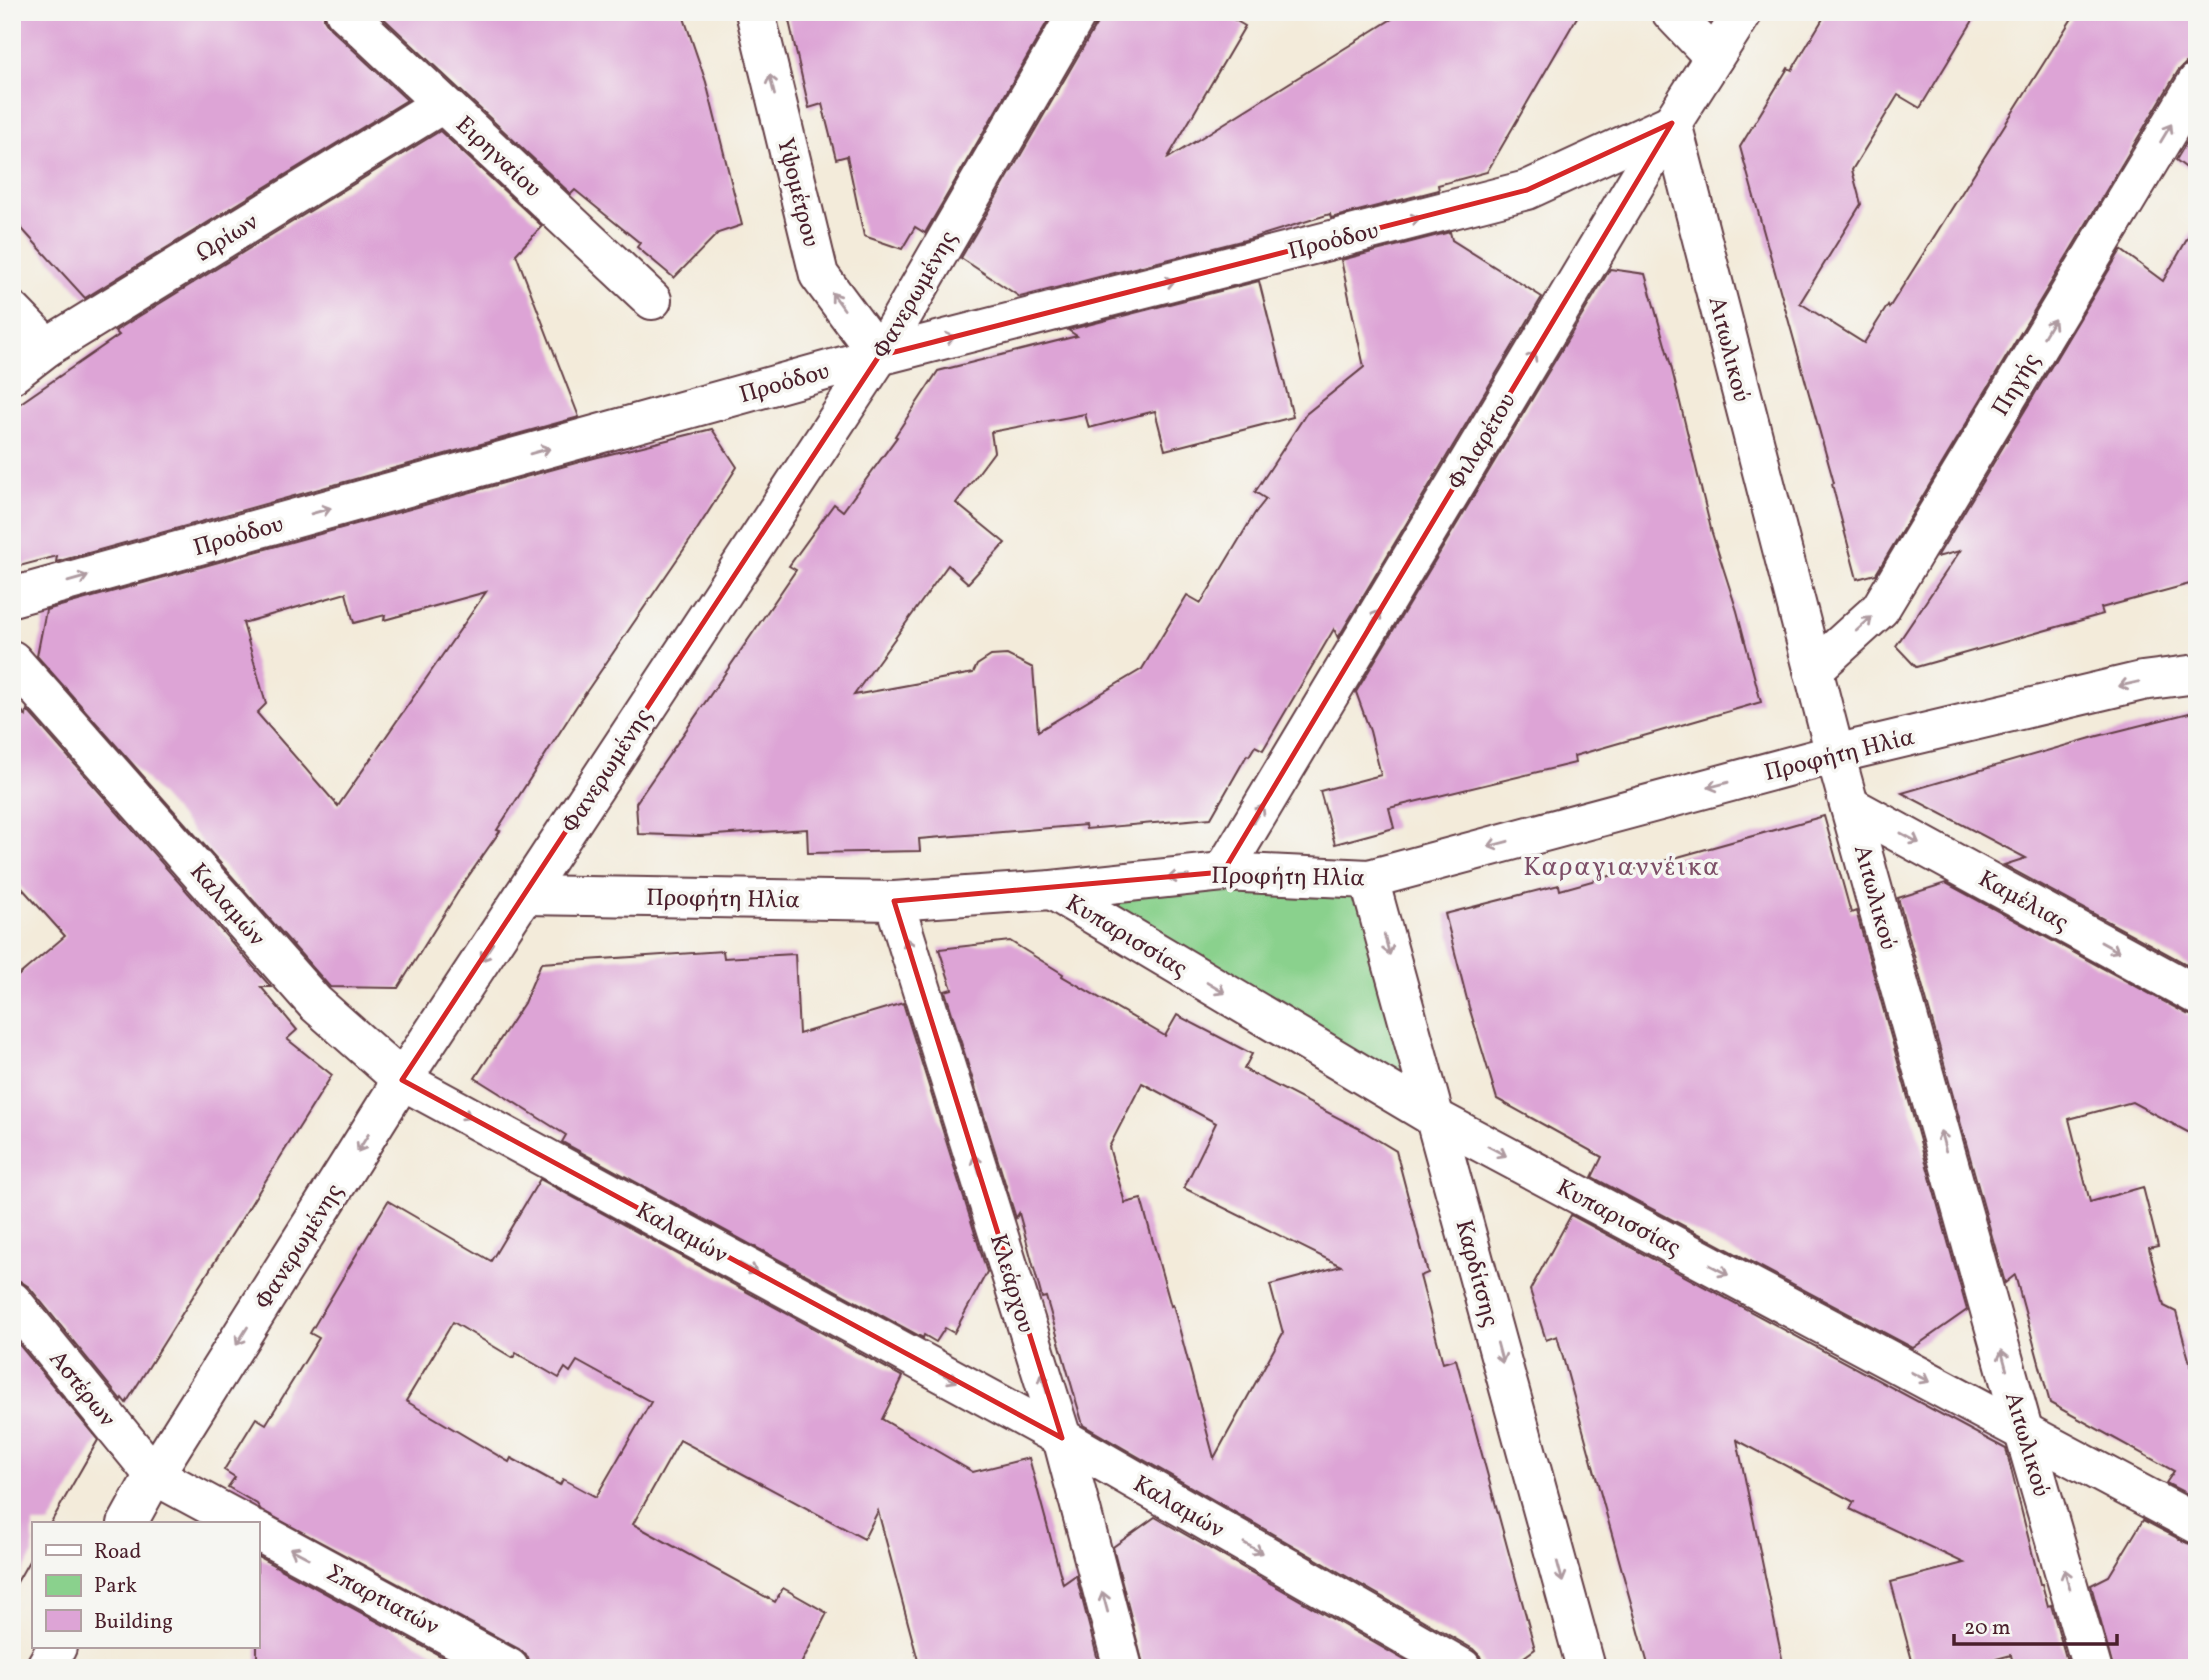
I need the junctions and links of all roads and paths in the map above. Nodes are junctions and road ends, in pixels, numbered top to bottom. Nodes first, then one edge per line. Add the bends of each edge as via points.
1 (345, 12) edge
2 (755, 12) edge
3 (1078, 12) edge
4 (1671, 12) edge
5 (1743, 12) edge
6 (1714, 57) junction
7 (2197, 82) edge
8 (443, 104) junction
9 (1672, 123) junction
10 (653, 300) dead end
11 (12, 311) edge
12 (47, 348) junction
13 (879, 356) junction
14 (12, 374) edge
15 (12, 597) edge
16 (12, 660) edge
17 (1813, 670) junction
18 (2197, 674) edge
19 (1835, 754) junction
20 (1850, 806) junction
21 (1223, 872) junction
22 (1369, 879) junction
23 (1052, 890) junction
24 (524, 895) junction
25 (894, 901) junction
26 (2197, 995) edge
27 (402, 1080) junction
28 (1435, 1118) junction
29 (12, 1301) edge
30 (2024, 1433) junction
31 (1062, 1438) junction
32 (155, 1475) junction
33 (128, 1522) edge
34 (241, 1522) edge
35 (2197, 1524) edge
36 (259, 1532) edge
37 (56, 1648) edge
38 (45, 1668) edge
39 (509, 1668) edge
40 (1123, 1668) edge
41 (1462, 1668) edge
42 (1586, 1668) edge
43 (2092, 1668) edge

1 - 8 street, Ειρηναίου
13 -> 2 street, Υψομέτρου via 819,275
3 - 13 street, Φανερωμένης
4 - 6 street
5 - 6 street, Φιλαρέτου
6 - 9 street, Φιλαρέτου
17 -> 7 street, Πηγής via 1880,609
8 - 10 street, Ειρηναίου
8 - 12 street, Ωρίων
13 -> 9 street, Προόδου via 1527,190
9 - 17 street, Αιτωλικού
21 -> 9 street, Φιλαρέτου
11 - 12 street
12 - 14 street, Ωρίων
15 -> 13 street, Προόδου
13 - 24 street, Φανερωμένης
16 - 27 street, Καλαμών via 315,1003
17 - 19 street, Αιτωλικού
18 -> 19 street, Προφήτη Ηλία via 2142,681
19 - 20 street, Αιτωλικού
19 -> 22 street, Προφήτη Ηλία
20 -> 26 street, Καμέλιας
30 -> 20 street, Αιτωλικού
21 - 22 street, Προφήτη Ηλία
21 -> 23 street, Προφήτη Ηλία
22 -> 28 street, Καρδίτσης
23 - 25 street, Προφήτη Ηλία
23 -> 28 street, Κυπαρισσίας
24 - 25 street, Προφήτη Ηλία
24 -> 27 street, Φανερωμένης
31 -> 25 street, Κλεάρχου
27 -> 31 street, Καλαμών
27 -> 32 street, Φανερωμένης
28 -> 30 street, Κυπαρισσίας
28 -> 42 street, Καρδίτσης
29 - 32 street, Αστέρων
30 - 35 street, Κυπαρισσίας
43 -> 30 street, Αιτωλικού
40 -> 31 street, Κλεάρχου
31 -> 41 street, Καλαμών
32 - 33 street, Φανερωμένης
32 - 34 street
39 -> 36 street, Σπαρτιατών
37 - 38 street

